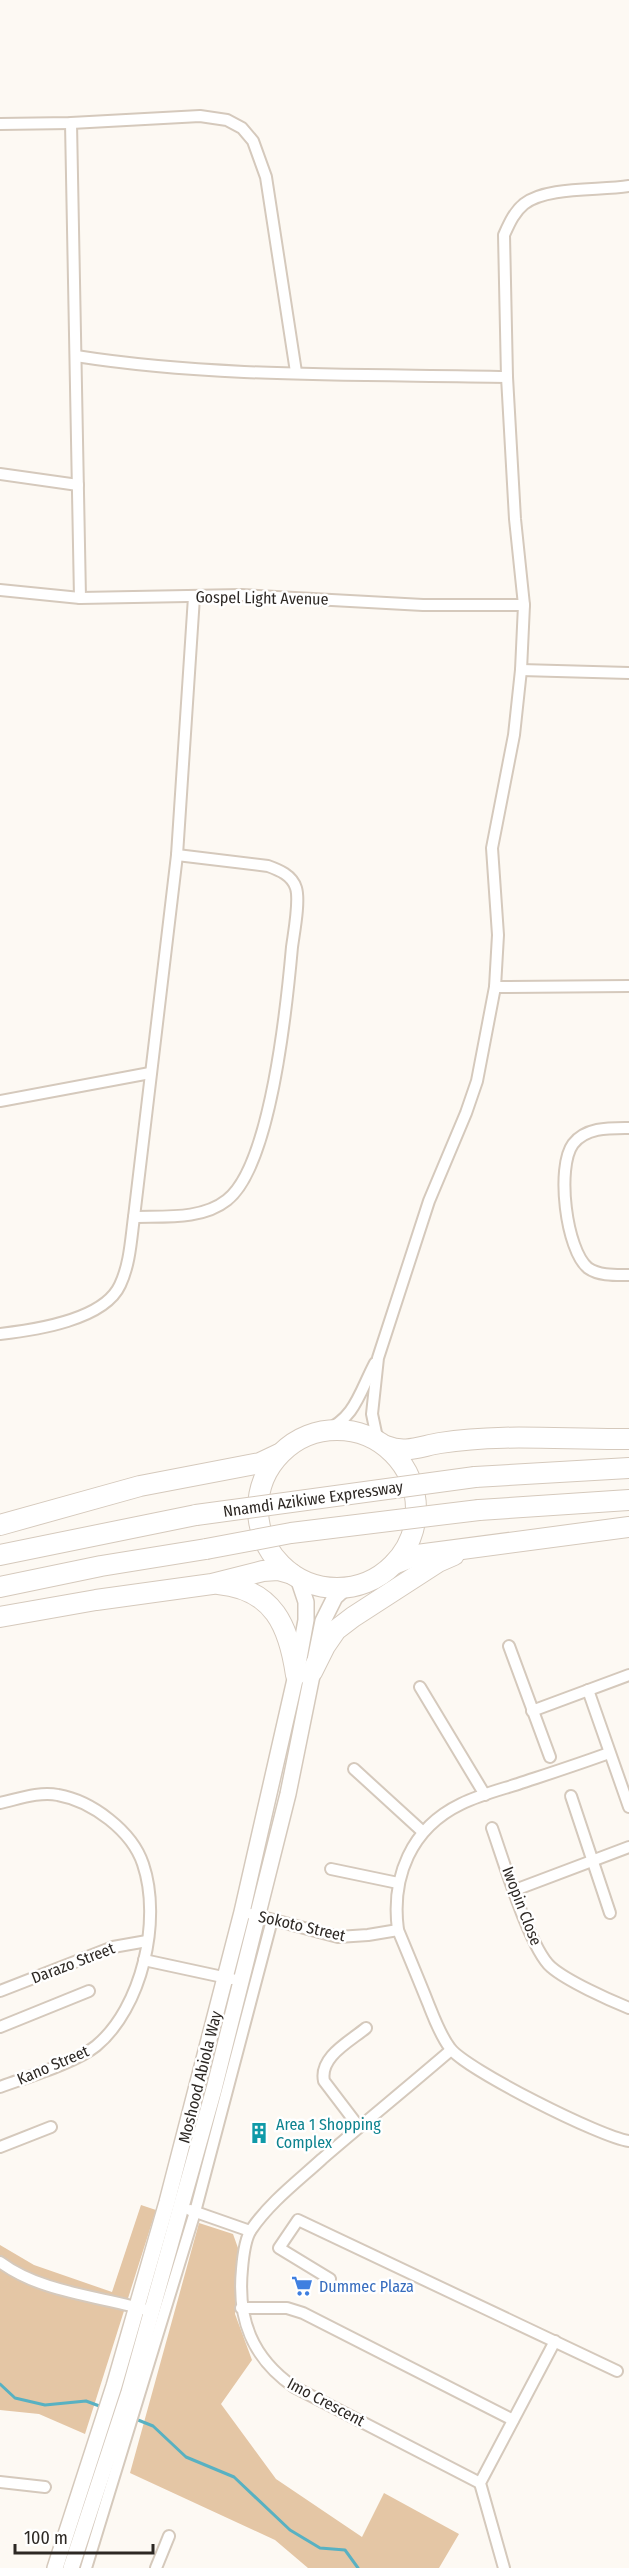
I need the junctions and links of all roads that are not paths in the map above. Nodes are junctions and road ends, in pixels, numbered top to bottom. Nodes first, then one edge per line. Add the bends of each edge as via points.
1 (71, 123) junction
2 (0, 124) edge
3 (629, 186) edge
4 (76, 356) junction
5 (296, 372) junction
6 (507, 377) junction
7 (0, 474) edge
8 (78, 485) junction
9 (0, 590) edge
10 (194, 597) junction
11 (80, 598) junction
12 (524, 604) junction
13 (521, 670) junction
14 (629, 673) edge
15 (177, 855) junction
16 (629, 986) edge
17 (495, 987) junction
18 (150, 1073) junction
19 (0, 1101) edge
20 (629, 1128) edge
21 (134, 1217) junction
22 (629, 1275) edge
23 (0, 1334) edge
24 (378, 1358) junction
25 (324, 1431) junction
26 (629, 1439) edge
27 (384, 1445) junction
28 (283, 1451) junction
29 (629, 1468) edge
30 (629, 1500) edge
31 (0, 1525) edge
32 (629, 1527) edge
33 (471, 1548) junction
34 (0, 1555) edge
35 (389, 1568) junction
36 (295, 1576) junction
37 (212, 1584) junction
38 (0, 1587) edge
39 (346, 1587) junction
40 (0, 1617) edge
41 (509, 1646) dead end
42 (304, 1674) junction
43 (629, 1675) edge
44 (420, 1687) dead end
45 (588, 1690) junction
46 (532, 1711) junction
47 (609, 1753) junction
48 (550, 1757) dead end
49 (354, 1768) dead end
50 (485, 1795) junction
51 (571, 1796) dead end
52 (0, 1803) edge
53 (629, 1807) edge
54 (492, 1828) dead end
55 (423, 1832) junction
56 (629, 1847) edge
57 (593, 1861) junction
58 (331, 1869) dead end
59 (398, 1883) junction
60 (515, 1890) junction
61 (242, 1912) junction
62 (610, 1913) dead end
63 (265, 1918) junction
64 (398, 1930) junction
65 (147, 1941) junction
66 (144, 1960) junction
67 (225, 1978) junction
68 (242, 1981) junction
69 (0, 1991) edge
70 (88, 1991) dead end
71 (629, 2008) edge
72 (0, 2027) edge
73 (366, 2028) dead end
74 (451, 2050) junction
75 (0, 2087) edge
76 (51, 2127) dead end
77 (360, 2127) junction
78 (629, 2141) edge
79 (0, 2148) edge
80 (181, 2207) junction
81 (250, 2231) junction
82 (0, 2262) edge
83 (330, 2279) dead end
84 (137, 2307) junction
85 (241, 2308) junction
86 (153, 2312) junction
87 (555, 2341) junction
88 (617, 2371) dead end
89 (513, 2420) junction
90 (0, 2482) edge
91 (480, 2483) junction
92 (45, 2487) dead end
93 (169, 2536) dead end
94 (69, 2567) edge
95 (156, 2568) edge
96 (504, 2568) edge

1 - 2 street
1 - 4 street
1 - 5 street via 200,116 227,120 242,128 253,141 266,177
3 - 6 street via 538,195 523,204 512,218 504,235
4 - 5 street via 163,367
4 - 8 street
5 - 6 street
6 - 12 street via 514,519
7 - 8 street
8 - 11 street
9 - 11 street, Gospel Light Avenue
10 - 11 street, Gospel Light Avenue
10 - 12 street, Gospel Light Avenue via 242,595 423,605
10 - 15 street
12 - 13 street
13 - 14 street
13 - 17 street via 514,735 492,848 498,936
15 - 18 street
15 - 21 street via 268,866 291,879 297,888 286,1015 274,1083 255,1151 240,1186 226,1201 207,1211
16 - 17 street
17 - 24 street via 477,1081 422,1221
18 - 19 street
18 - 21 street
20 - 22 street via 594,1130 573,1144 564,1175 574,1247 588,1268
21 - 23 street via 125,1273 114,1296 85,1315
24 - 25 street via 347,1418
24 - 27 street via 372,1414 376,1433
25 - 27 highway via 364,1434
25 - 28 highway via 302,1438
26 - 27 highway via 504,1437 408,1450
27 - 35 highway via 407,1473 416,1506 409,1540
28 - 31 highway via 260,1463 140,1486
28 - 36 highway via 270,1466 262,1485 259,1525 277,1561
29 - 34 highway, Nnamdi Azikiwe Expressway, bridge via 475,1477 196,1515
30 - 38 highway, Nnamdi Azikiwe Expressway, bridge via 479,1510 291,1533
32 - 33 highway
33 - 35 highway via 417,1554
33 - 42 highway via 438,1562 344,1623
35 - 39 highway
36 - 37 highway via 271,1570
36 - 39 highway via 329,1588
36 - 42 main road, Moshood Abiola Way via 307,1609
37 - 40 highway
37 - 42 highway via 252,1594 276,1614
39 - 42 main road, Moshood Abiola Way via 326,1613
41 - 46 street
42 - 61 main road, Moshood Abiola Way
42 - 63 main road, Moshood Abiola Way via 288,1794
43 - 45 street
44 - 50 street
45 - 46 street
45 - 47 street
46 - 48 street
47 - 50 street
47 - 53 street
49 - 55 street
50 - 55 street via 461,1804
51 - 57 street
52 - 65 street, Kano Street via 56,1794 98,1811 116,1826 143,1863 149,1888
54 - 60 street, Iwopin Close
55 - 59 street via 406,1859
56 - 57 street
57 - 60 street
57 - 62 street
58 - 59 street
59 - 64 street
60 - 71 street, Iwopin Close via 532,1935 550,1966
61 - 63 street, Sokoto Street
61 - 67 main road, Moshood Abiola Way
63 - 64 street, Sokoto Street via 338,1936
63 - 68 main road, Moshood Abiola Way
63 - 80 street
64 - 74 street
65 - 66 street, Kano Street
65 - 69 street, Darazo Street via 113,1947
66 - 67 street
66 - 75 street, Kano Street via 126,2008 96,2046
67 - 68 street
67 - 80 main road, Moshood Abiola Way
68 - 80 main road, Moshood Abiola Way
70 - 72 street
73 - 77 street via 327,2060 322,2074
74 - 77 street, Imo Crescent
74 - 78 street via 480,2072 608,2136
76 - 79 street
77 - 81 street, Imo Crescent via 283,2193
80 - 81 street
80 - 84 main road, Moshood Abiola Way
80 - 86 main road, Moshood Abiola Way
80 - 94 street via 134,2412
81 - 85 street, Imo Crescent via 242,2259
82 - 84 street via 44,2284
83 - 87 street via 279,2248 298,2220
84 - 86 street
84 - 94 main road, Moshood Abiola Way via 96,2440
85 - 89 street via 287,2308 303,2313
85 - 91 street, Imo Crescent via 256,2349 278,2376
86 - 94 main road, Moshood Abiola Way
87 - 88 street
87 - 89 street
89 - 91 street
90 - 92 street
91 - 96 street
93 - 95 street

